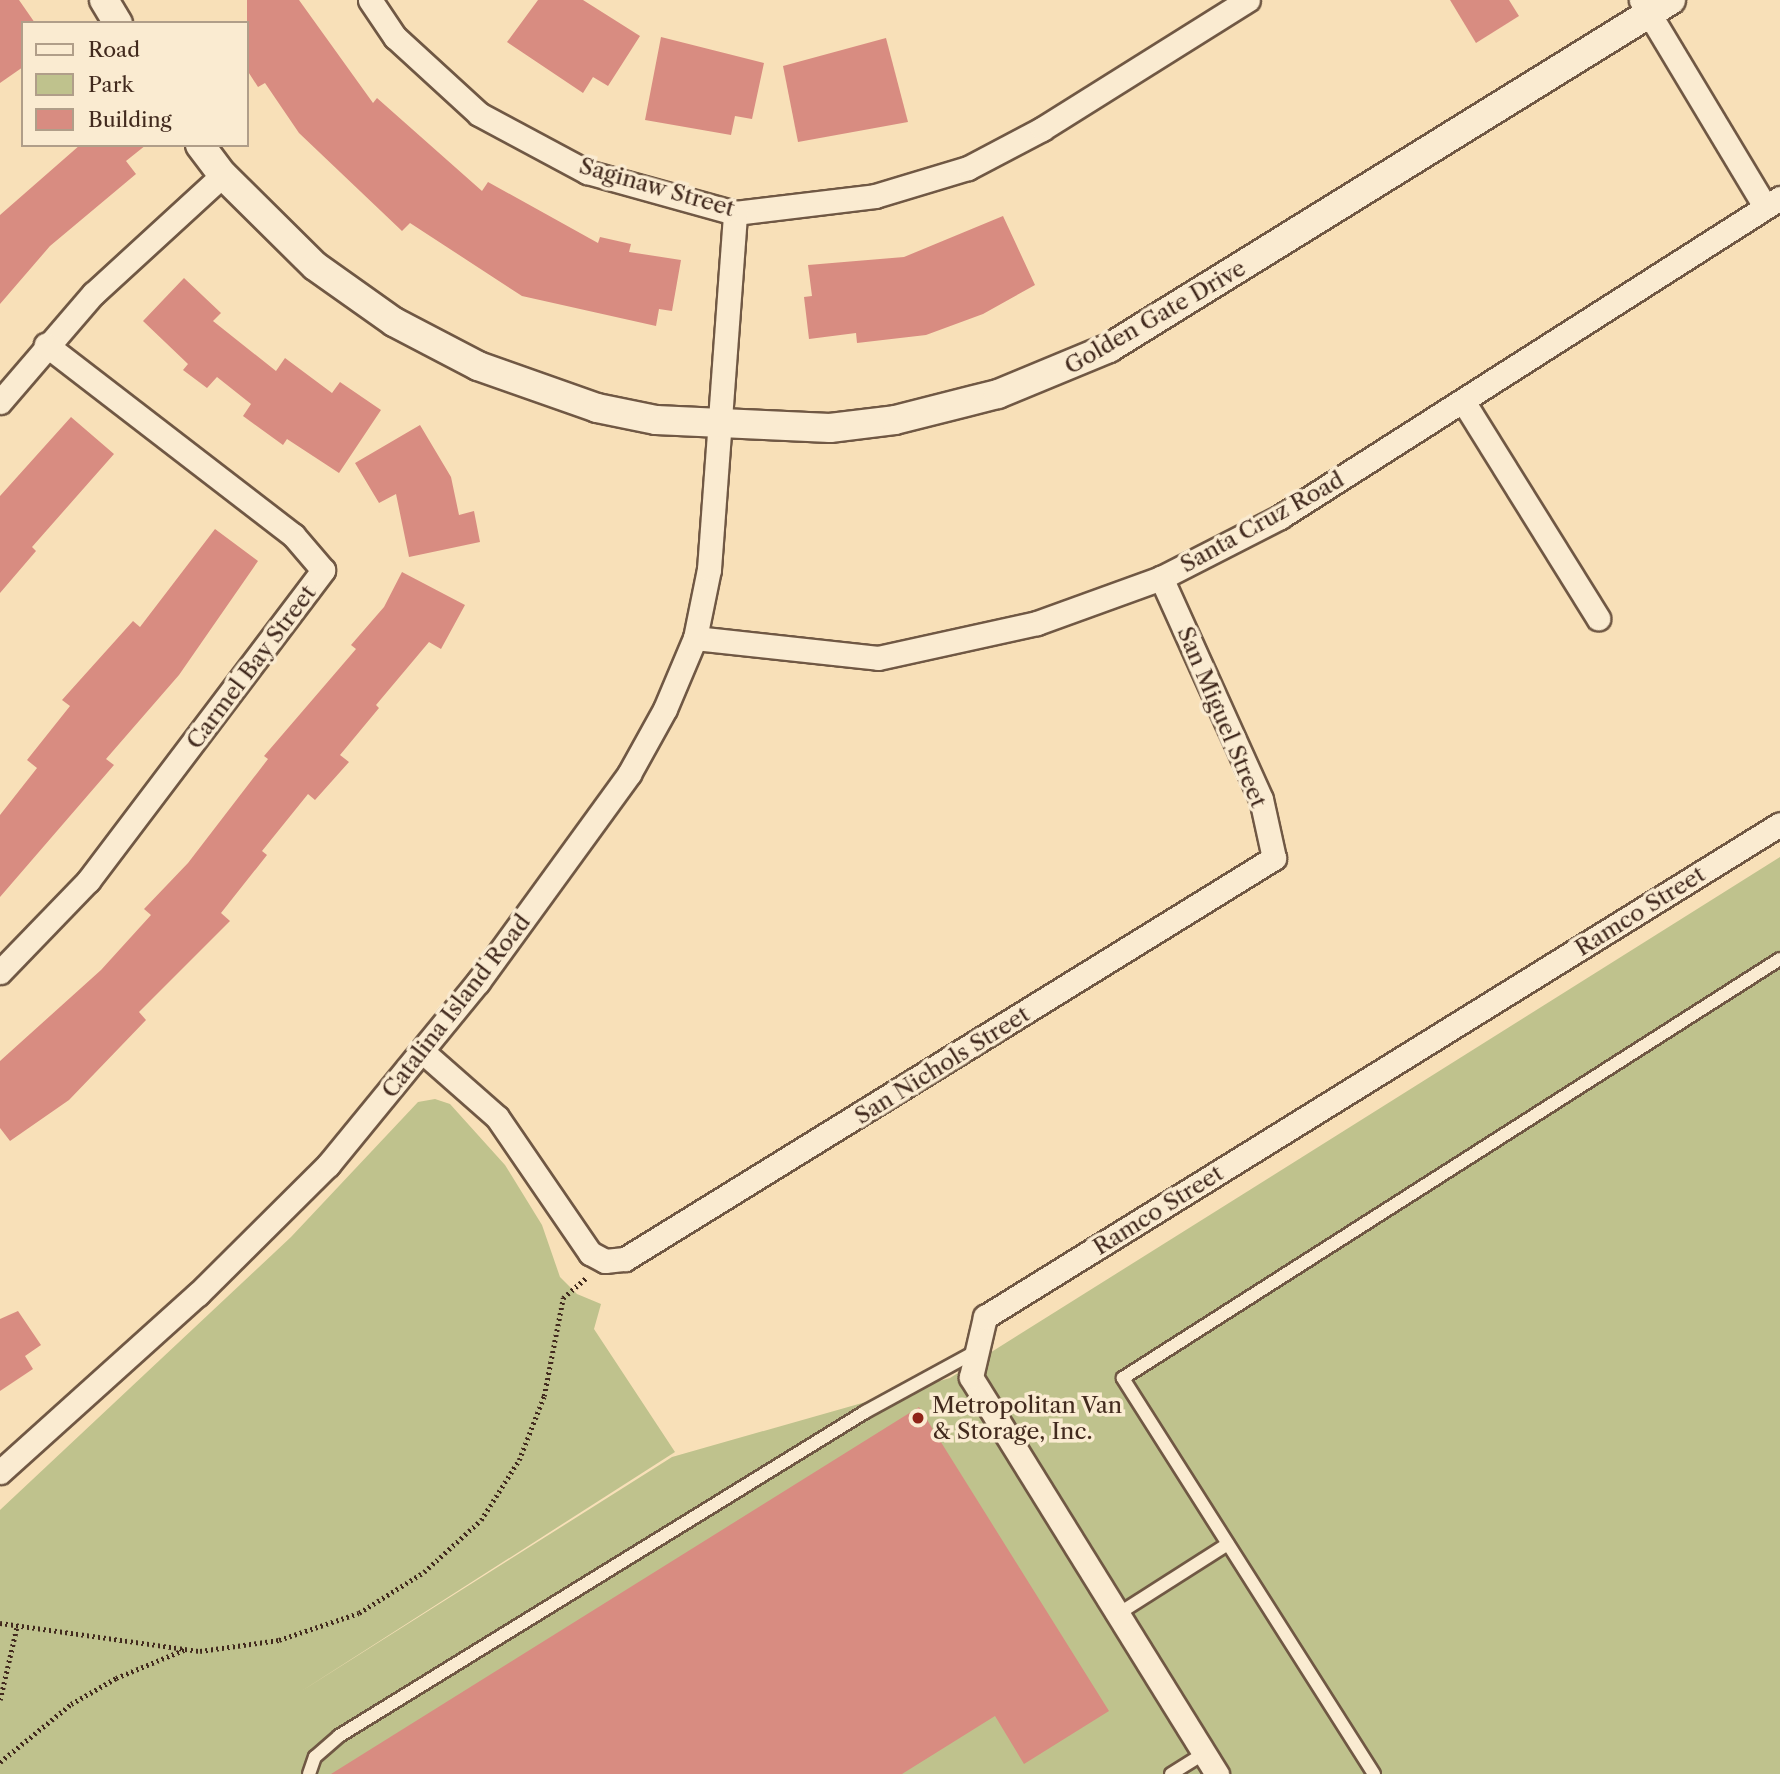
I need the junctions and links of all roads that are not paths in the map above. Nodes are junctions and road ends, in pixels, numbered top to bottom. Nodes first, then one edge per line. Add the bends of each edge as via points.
1 (104, 0) edge
2 (369, 0) edge
3 (1248, 0) edge
4 (1654, 5) edge
5 (117, 21) edge
6 (202, 147) edge
7 (223, 175) junction
8 (1772, 202) edge
9 (735, 213) junction
10 (46, 345) junction
11 (1463, 401) junction
12 (0, 402) edge
13 (723, 428) junction
14 (1161, 578) junction
15 (1598, 618) dead end
16 (695, 638) junction
17 (1780, 824) edge
18 (1274, 858) joint
19 (1780, 959) edge
20 (0, 972) edge
21 (423, 1052) junction
22 (978, 1351) junction
23 (0, 1472) edge
24 (1228, 1544) junction
25 (1118, 1614) junction
26 (1204, 1753) junction
27 (309, 1774) edge
28 (1171, 1774) edge
29 (1217, 1774) edge
30 (1374, 1774) edge

1 - 5 street
2 - 9 street, Saginaw Street via 395,37 478,114 587,172
3 - 9 street, Saginaw Street via 1042,129 968,168 875,196
4 - 8 street
4 - 13 street, Golden Gate Drive via 1200,294 1053,375 895,420 830,428
6 - 7 street, Golden Gate Drive
7 - 10 street via 166,222
7 - 13 street, Golden Gate Drive via 315,266 394,322 450,354 597,408
8 - 11 street, Santa Cruz Road
9 - 13 street, Catalina Island Road
10 - 12 street
10 - 20 street, Carmel Bay Street via 293,535 323,570 88,881
11 - 14 street, Santa Cruz Road via 1280,517
11 - 15 street
13 - 16 street, Catalina Island Road via 709,569
14 - 16 street, Santa Cruz Road via 1037,623 878,658
14 - 18 street, San Miguel Street via 1261,799
16 - 21 street, Catalina Island Road via 665,709 629,774
17 - 22 street, Ramco Street via 985,1317
18 - 21 street, San Nichols Street via 625,1259 605,1261 581,1242 533,1163 497,1117
19 - 24 lane via 1123,1378
21 - 23 street, Catalina Island Road via 328,1165 198,1294
22 - 25 street, Ramco Street via 971,1377
22 - 27 lane via 865,1412 339,1736 315,1757
24 - 25 lane
24 - 30 lane
25 - 26 street, Ramco Street
26 - 28 lane
26 - 29 street, Ramco Street

